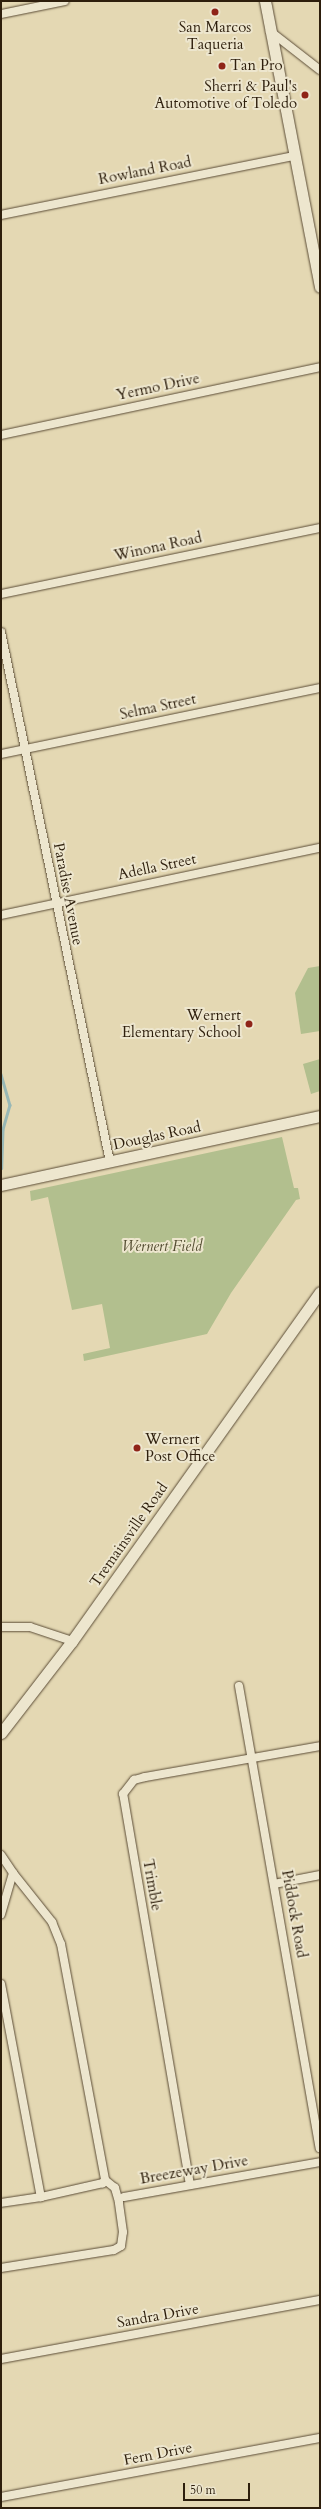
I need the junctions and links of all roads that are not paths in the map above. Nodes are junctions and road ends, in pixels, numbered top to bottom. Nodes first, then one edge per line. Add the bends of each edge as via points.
1 (65, 1) edge
2 (265, 1) edge
3 (1, 14) edge
4 (269, 31) junction
5 (320, 70) edge
6 (294, 156) junction
7 (1, 215) edge
8 (320, 287) edge
9 (320, 367) edge
10 (1, 435) edge
11 (320, 528) edge
12 (1, 594) edge
13 (1, 632) edge
14 (320, 688) edge
15 (26, 749) junction
16 (1, 754) edge
17 (320, 848) edge
18 (55, 904) junction
19 (1, 915) edge
20 (320, 1116) edge
21 (110, 1162) junction
22 (1, 1185) edge
23 (320, 1292) edge
24 (1, 1627) edge
25 (72, 1641) junction
26 (239, 1686) dead end
27 (3, 1728) edge
28 (320, 1746) edge
29 (252, 1759) junction
30 (1, 1855) edge
31 (13, 1873) junction
32 (320, 1875) edge
33 (274, 1884) junction
34 (1, 1914) edge
35 (1, 1984) edge
36 (320, 2148) edge
37 (320, 2162) edge
38 (105, 2180) junction
39 (190, 2185) junction
40 (41, 2196) junction
41 (124, 2197) dead end
42 (1, 2203) edge
43 (1, 2268) edge
44 (320, 2300) edge
45 (1, 2360) edge
46 (320, 2438) edge
47 (1, 2497) edge

1 - 3 street
2 - 4 street
4 - 5 street
4 - 6 street
6 - 7 street, Rowland Road
6 - 8 street
9 - 10 street, Yermo Drive
11 - 12 street, Winona Road
13 - 15 street, Paradise Avenue
14 - 15 street, Selma Street
15 - 16 street, Selma Street
15 - 18 street, Paradise Avenue
17 - 18 street, Adella Street
18 - 19 street, Adella Street
18 - 21 street, Paradise Avenue
20 - 21 street, Douglas Road
21 - 22 street, Douglas Road
23 - 25 street, Tremainsville Road
24 - 25 street via 30,1627
25 - 27 street, Tremainsville Road
26 - 29 street, Piddock Road
28 - 29 street, Trimble
29 - 33 street, Piddock Road
29 - 39 street, Trimble via 134,1780 124,1794
30 - 31 street
31 - 34 street
31 - 38 street via 52,1922 60,1938
32 - 33 street
33 - 36 street, Piddock Road
35 - 40 street
37 - 39 street, Breezeway Drive
38 - 40 street via 103,2184
38 - 43 street via 114,2188 119,2202 123,2232 121,2246 114,2250
39 - 41 street, Breezeway Drive
40 - 42 street
44 - 45 street, Sandra Drive
46 - 47 street, Fern Drive

